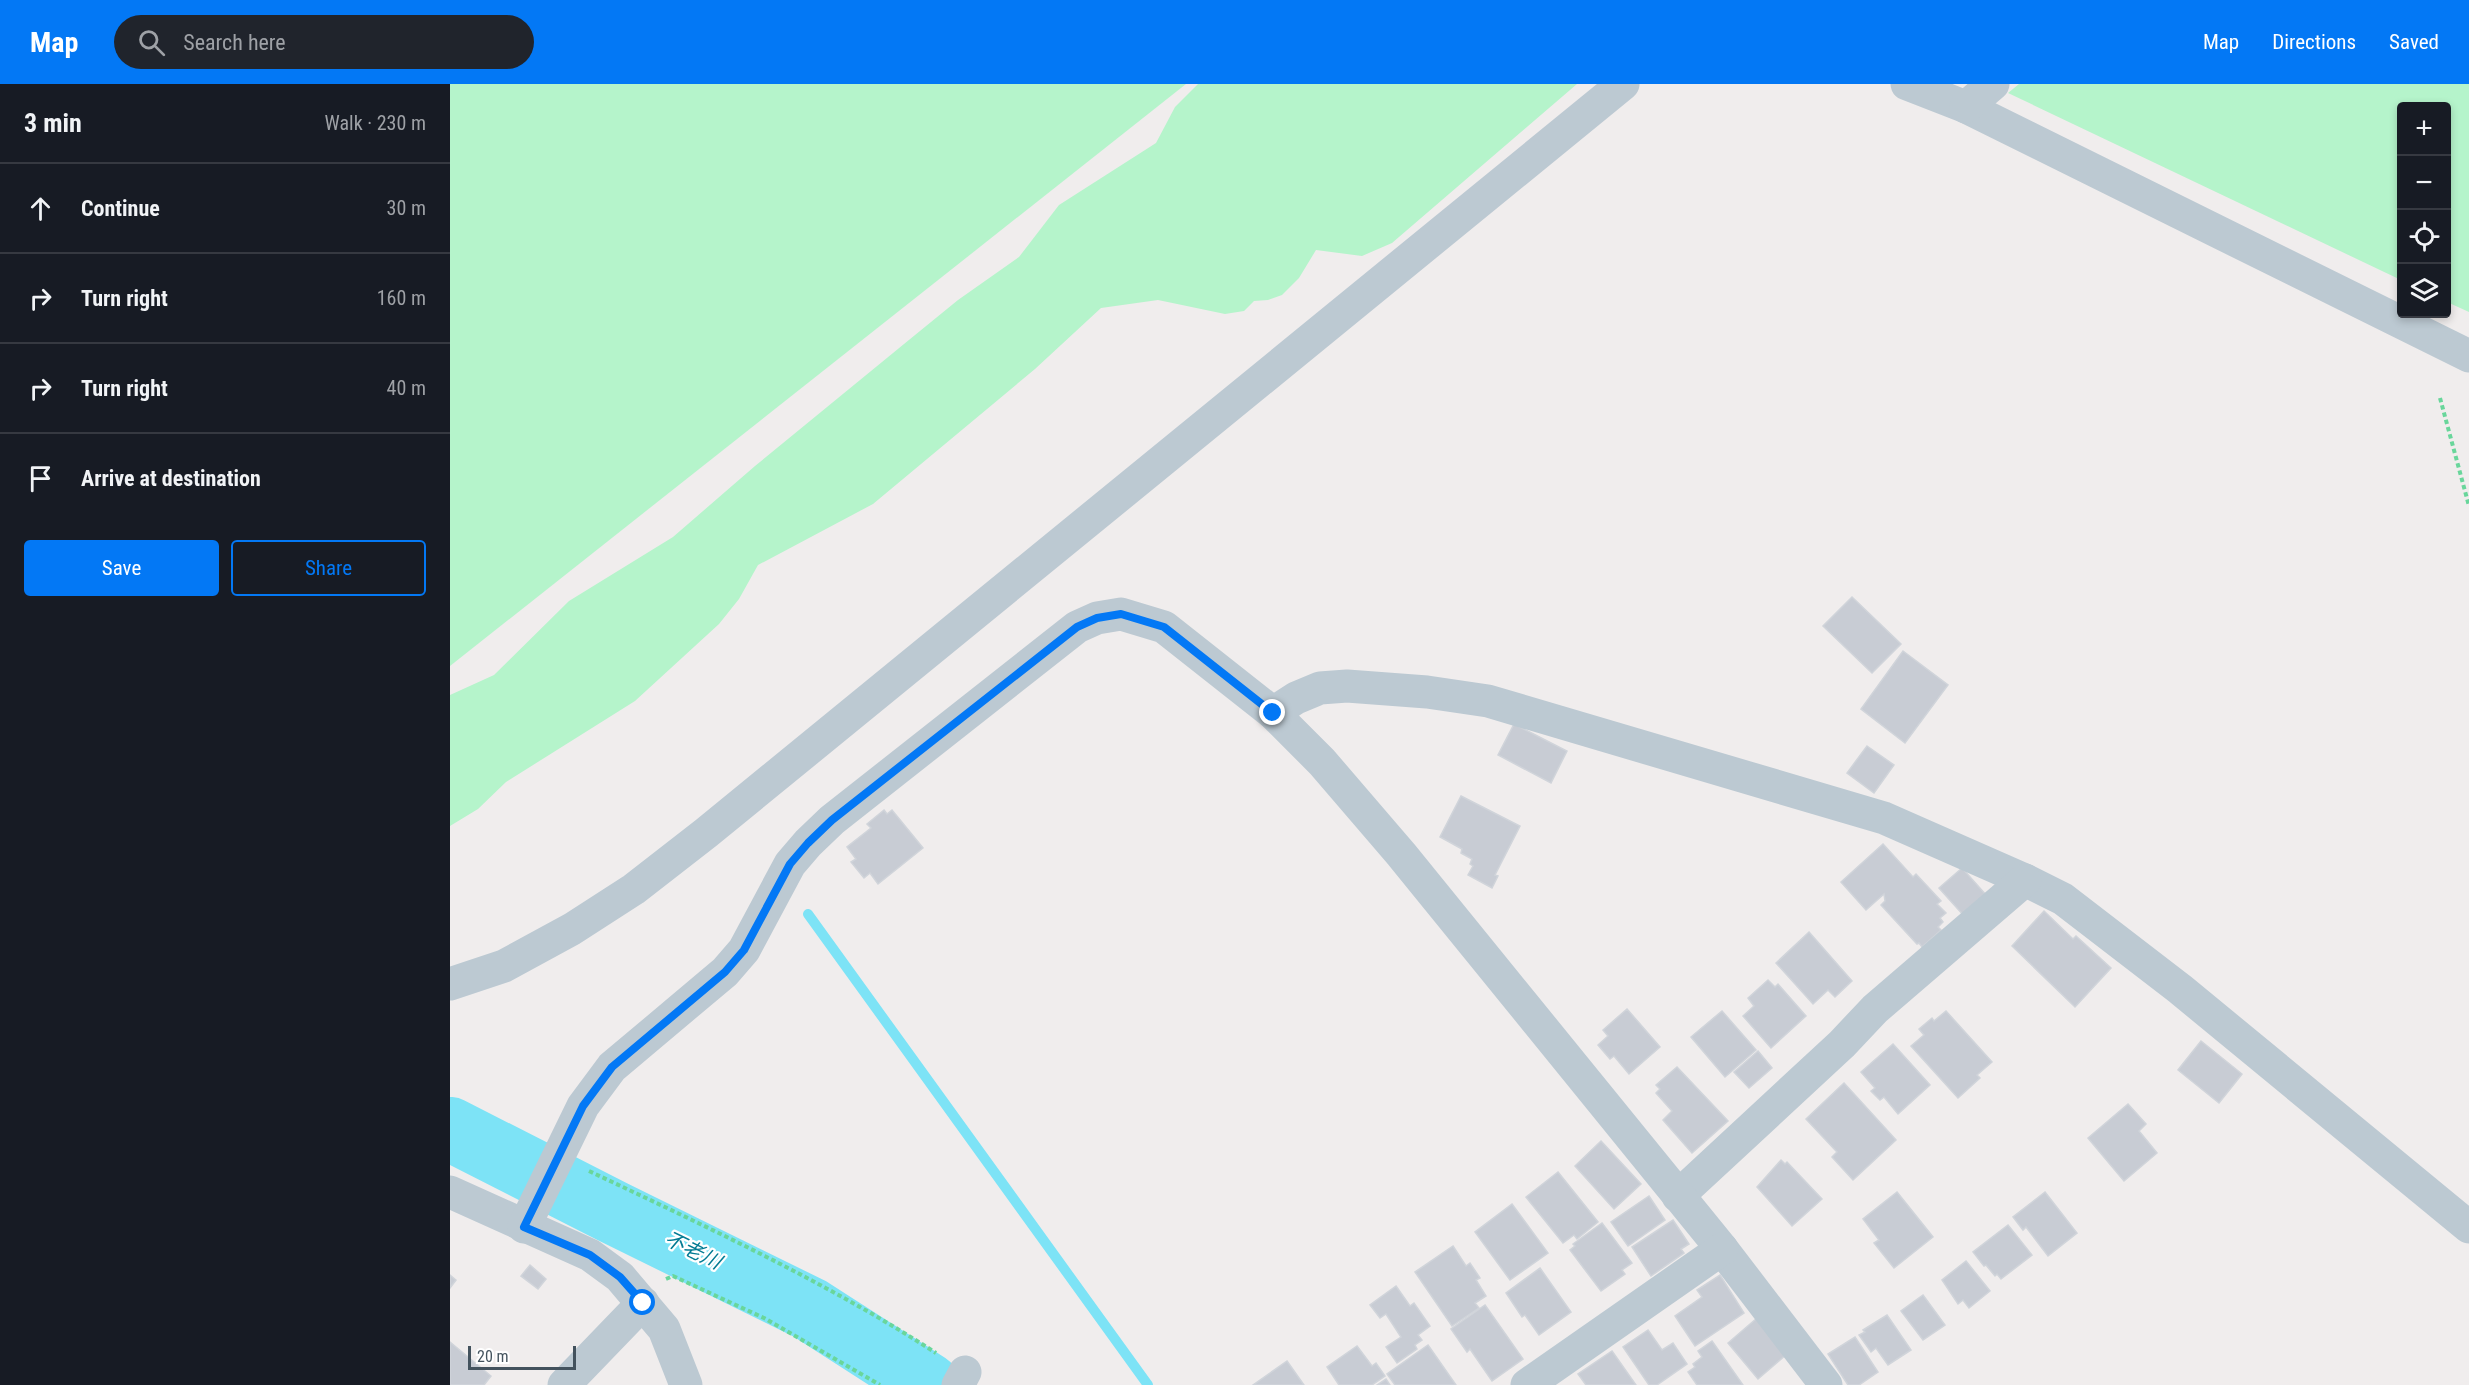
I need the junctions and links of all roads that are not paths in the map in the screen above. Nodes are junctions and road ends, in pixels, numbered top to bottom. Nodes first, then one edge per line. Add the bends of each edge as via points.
1 (1623, 84) edge
2 (1907, 84) edge
3 (1993, 84) edge
4 (1966, 107) junction
5 (2469, 356) edge
6 (1273, 713) junction
7 (2025, 880) junction
8 (450, 984) edge
9 (450, 1192) edge
10 (1678, 1196) junction
11 (531, 1213) junction
12 (2469, 1227) edge
13 (1722, 1249) junction
14 (643, 1303) junction
15 (1813, 1380) edge
16 (564, 1385) edge
17 (686, 1385) edge
18 (1527, 1385) edge

1 - 8 street via 634,889 504,966
2 - 4 street
3 - 4 street
4 - 5 street
6 - 7 street via 1320,688 1347,686 1488,701 1884,818
6 - 10 street via 1322,762 1401,854
6 - 11 street via 1164,627 1121,614 1077,627 808,843 790,864 744,950 725,972 612,1067 583,1106
7 - 10 street via 1875,1009
7 - 12 street via 2063,899 2180,989
9 - 11 street
10 - 13 street
11 - 14 street via 620,1277
13 - 15 street
13 - 18 street
14 - 16 street
14 - 17 street via 664,1329

